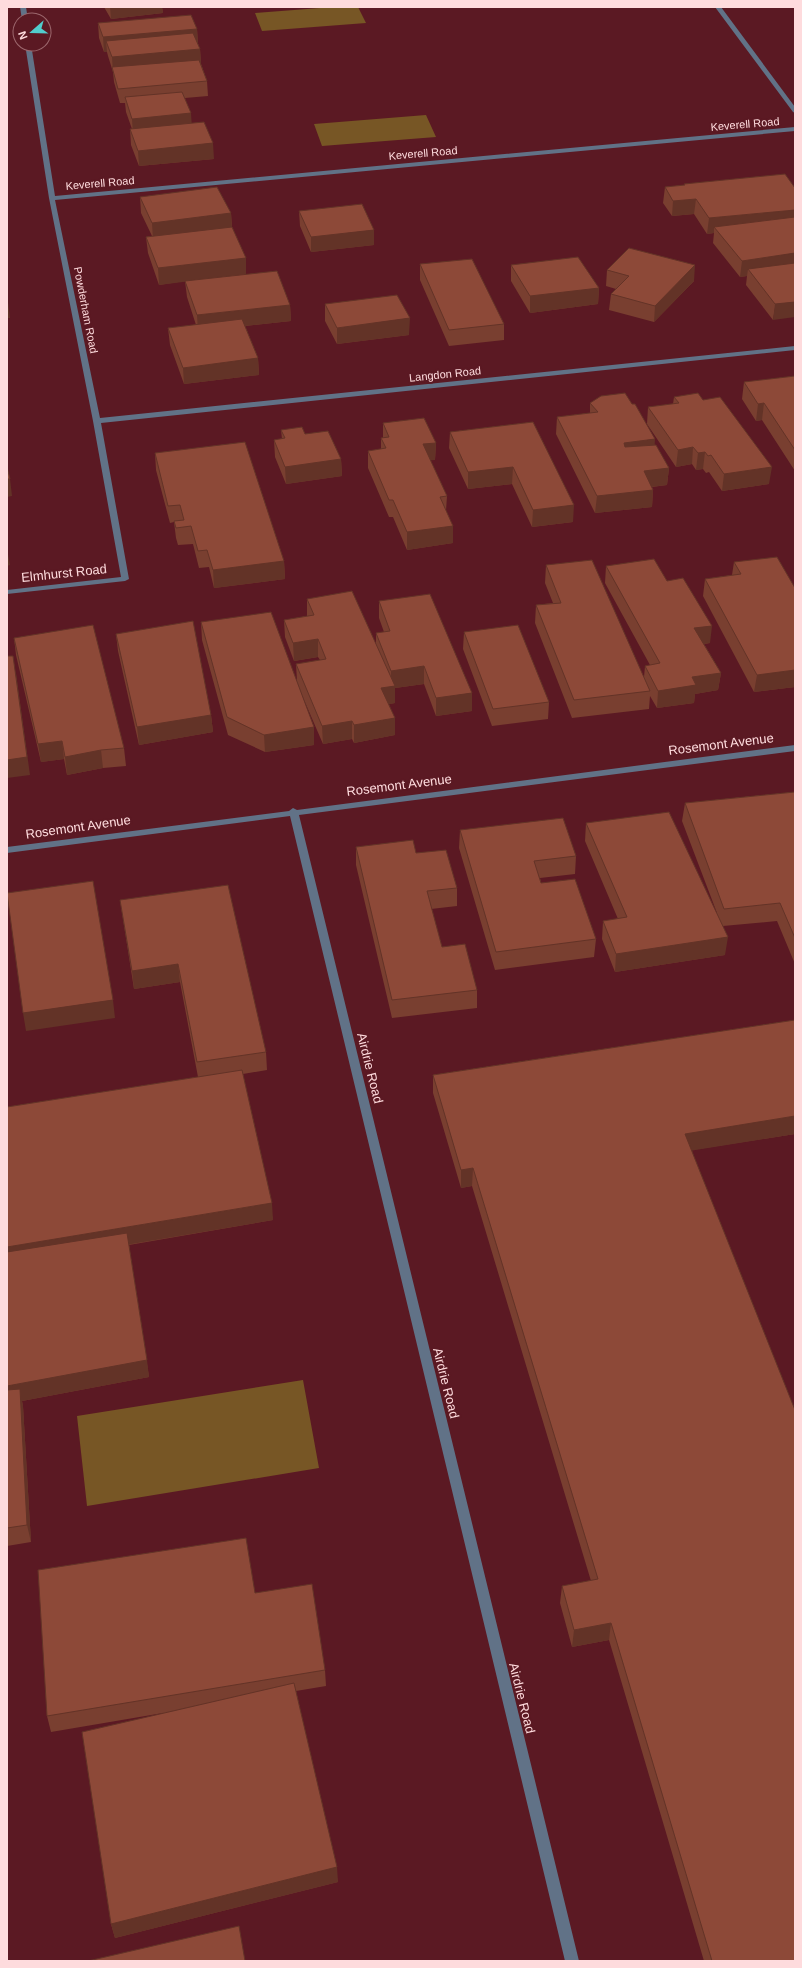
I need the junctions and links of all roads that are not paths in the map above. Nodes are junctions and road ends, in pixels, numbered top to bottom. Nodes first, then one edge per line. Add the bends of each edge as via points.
1 (718, 7) edge
2 (29, 52) edge
3 (795, 111) edge
4 (795, 129) edge
5 (52, 198) junction
6 (795, 348) edge
7 (97, 421) junction
8 (125, 579) joint
9 (7, 592) edge
10 (795, 748) edge
11 (293, 811) junction
12 (7, 850) edge
13 (572, 1961) edge

1 - 3 street
2 - 5 street, Powderham Road
4 - 5 street, Keverell Road
5 - 7 street, Powderham Road
6 - 7 street, Langdon Road
7 - 8 street, Powderham Road
8 - 9 street, Elmhurst Road
10 - 11 street, Rosemont Avenue
11 - 12 street, Rosemont Avenue
11 - 13 street, Airdrie Road

